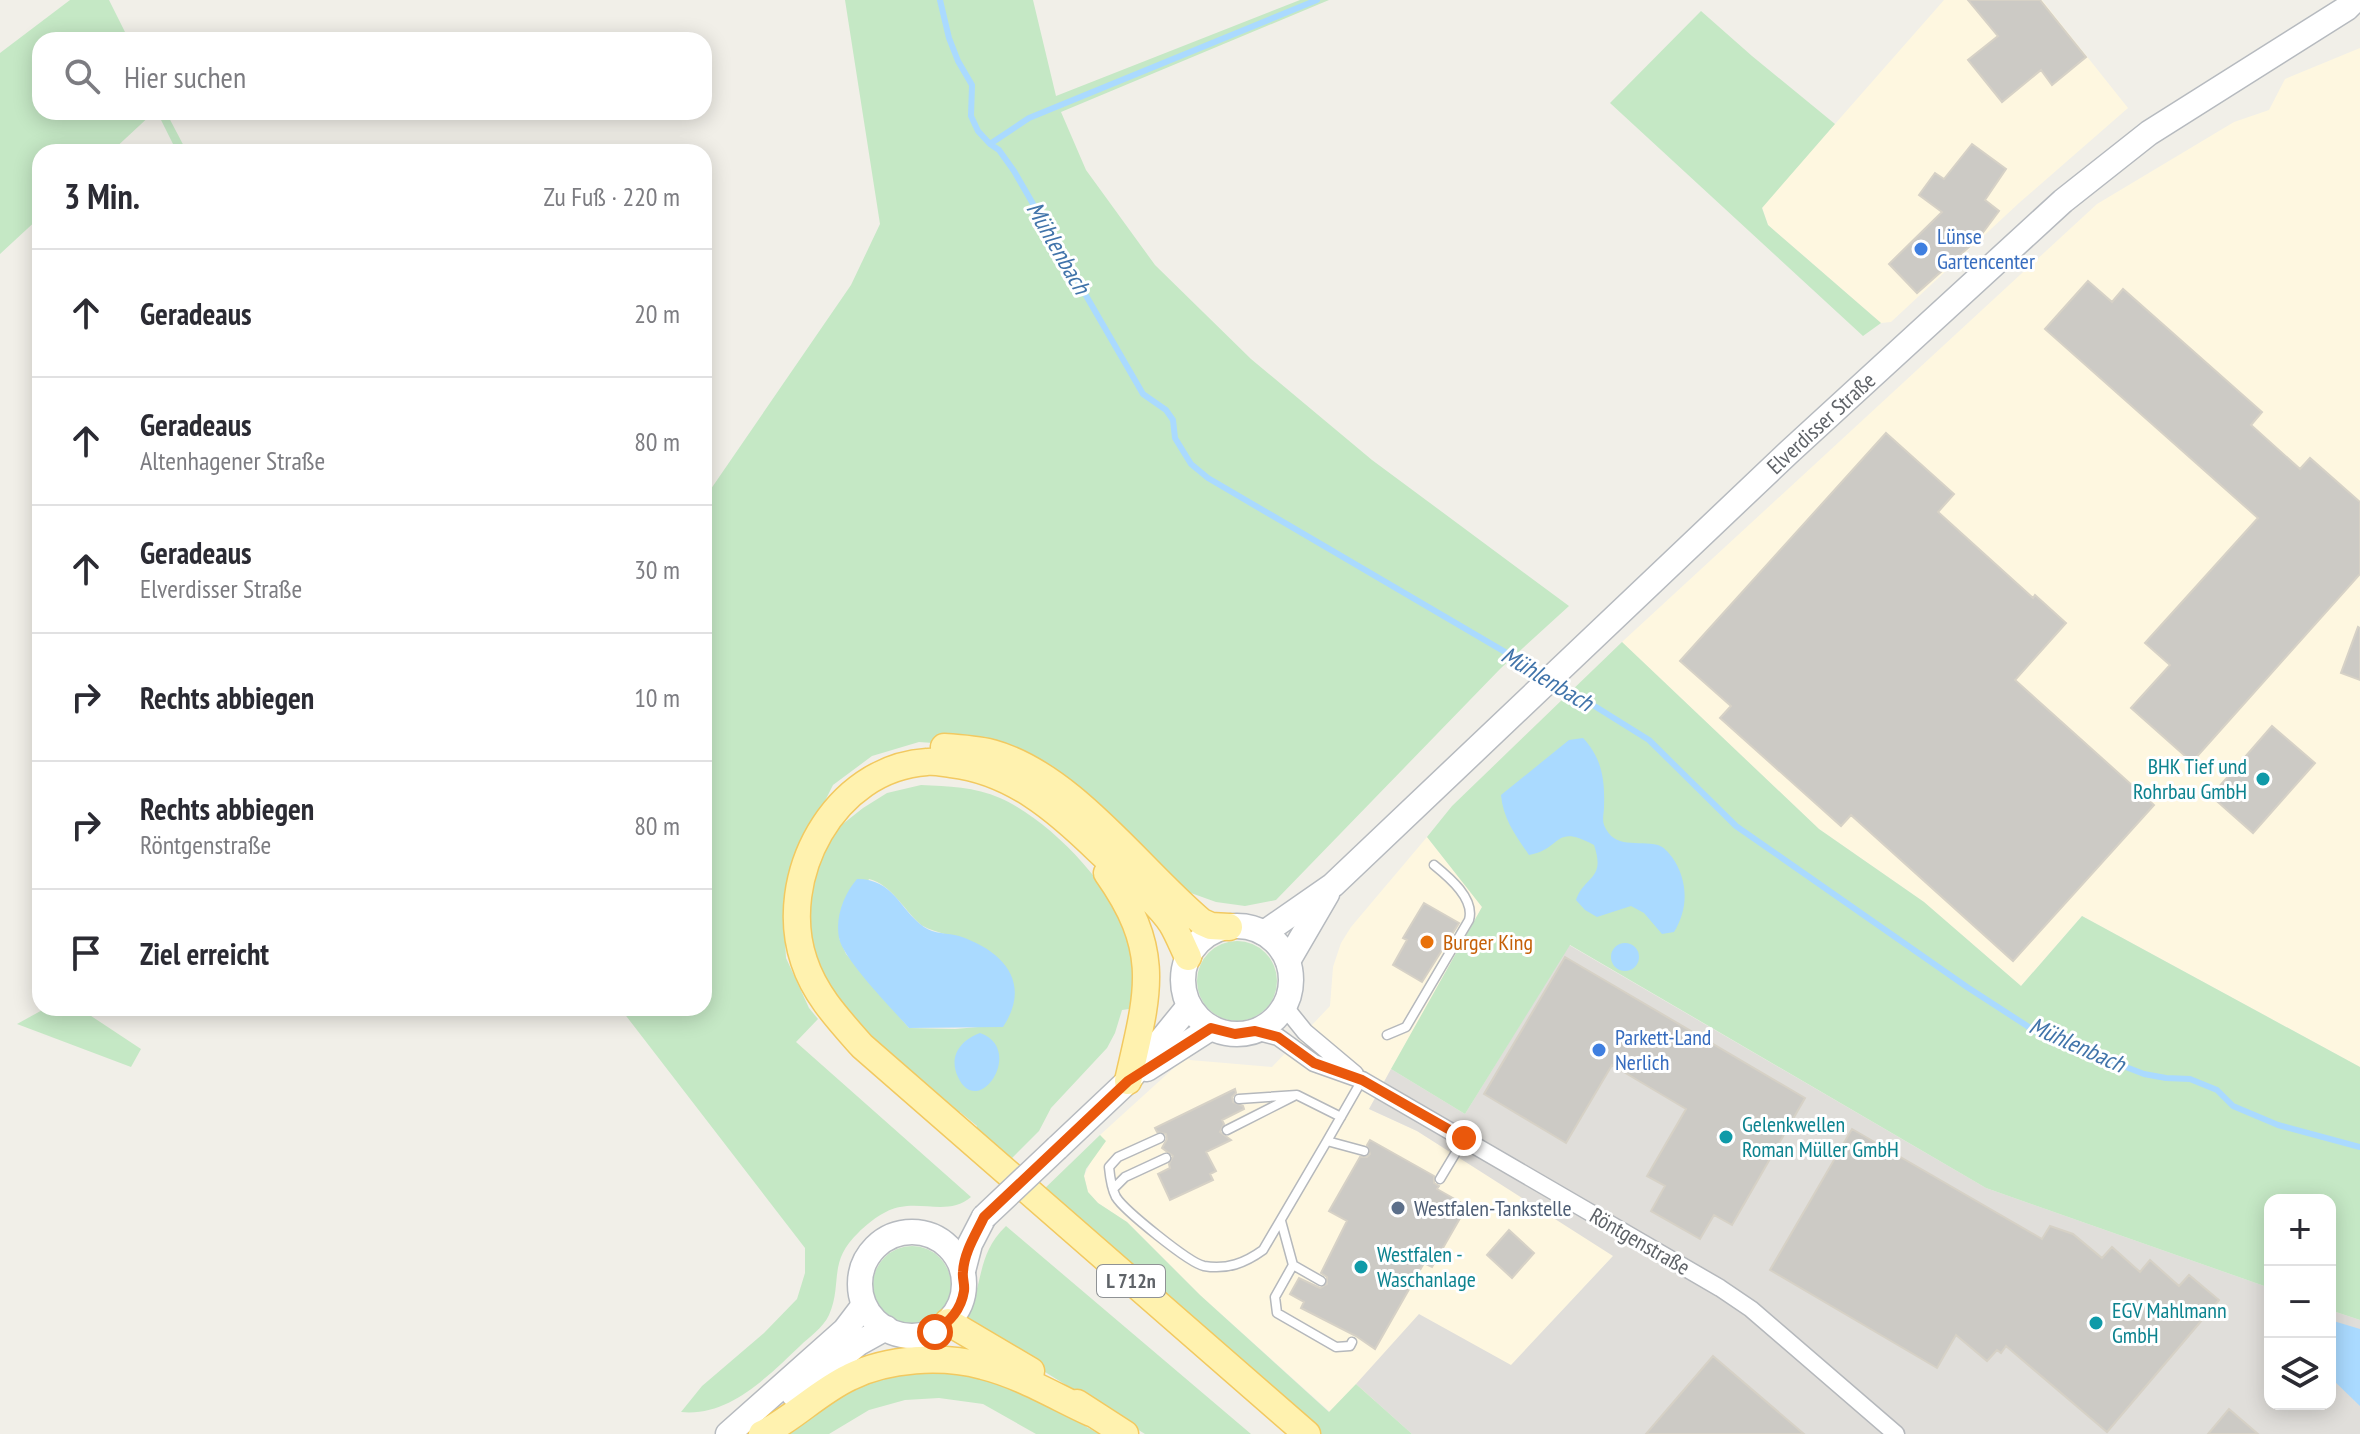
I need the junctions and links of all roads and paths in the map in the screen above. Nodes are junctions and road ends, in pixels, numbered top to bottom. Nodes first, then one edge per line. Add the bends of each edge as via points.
1 (2354, 4) edge
2 (844, 777) dead end
3 (1069, 822) junction
4 (1434, 865) dead end
5 (1333, 885) junction
6 (1229, 927) junction
7 (1264, 933) junction
8 (1188, 957) junction
9 (1288, 961) junction
10 (1189, 1006) junction
11 (1284, 1006) junction
12 (1211, 1028) junction
13 (1255, 1031) junction
14 (1387, 1035) dead end
15 (1362, 1080) junction
16 (1128, 1081) junction
17 (1297, 1095) junction
18 (1239, 1099) dead end
19 (1341, 1117) junction
20 (1227, 1130) dead end
21 (1160, 1138) dead end
22 (1464, 1138) junction
23 (1327, 1141) junction
24 (1364, 1151) dead end
25 (1166, 1158) dead end
26 (1440, 1179) dead end
27 (1113, 1189) junction
28 (984, 1217) junction
29 (1281, 1221) junction
30 (934, 1237) junction
31 (1293, 1265) junction
32 (963, 1271) junction
33 (1321, 1281) dead end
34 (864, 1305) junction
35 (948, 1322) junction
36 (886, 1328) junction
37 (1352, 1342) dead end
38 (1091, 1413) junction
39 (728, 1434) edge
40 (747, 1434) edge
41 (762, 1434) edge
42 (1125, 1434) edge
43 (1307, 1434) edge
44 (1896, 1434) edge

1 - 5 main road, Elverdisser Straße via 2149,133 2063,201 1788,453
2 - 6 main road via 892,754 919,748 994,754 1043,777 1071,798 1202,922
3 - 8 main road via 1171,923
3 - 16 main road via 1122,894 1145,948 1143,1016
3 - 43 main road, L 712n via 1012,782 968,766 927,762 888,772 851,793 823,825 803,866 795,918 804,962 828,1008 862,1046
4 - 14 lane via 1469,903 1469,920 1406,1027
5 - 7 main road, Elverdisser Straße
5 - 9 main road, Elverdisser Straße
6 - 7 main road
6 - 8 main road via 1210,933
7 - 9 main road
8 - 10 main road via 1183,984
9 - 11 main road via 1290,989
10 - 12 main road
10 - 16 main road
11 - 13 main road
11 - 15 street, Röntgenstraße via 1305,1032
12 - 13 main road via 1235,1034
12 - 16 main road
13 - 15 street, Röntgenstraße via 1278,1037 1314,1063
15 - 19 lane
15 - 22 street, Röntgenstraße
16 - 28 main road, bridge
17 - 18 lane
17 - 19 lane
17 - 20 lane
19 - 23 lane
21 - 27 lane via 1118,1157 1109,1167
22 - 26 lane
22 - 44 street, Röntgenstraße via 1741,1302
23 - 24 lane
23 - 29 lane
25 - 27 lane via 1125,1177
27 - 29 lane via 1150,1228 1201,1266 1226,1267 1248,1260 1263,1250
28 - 30 main road
28 - 32 main road
29 - 31 lane
30 - 32 main road via 955,1254
30 - 34 main road via 902,1233 882,1242 861,1274
31 - 33 lane
31 - 37 lane via 1275,1297 1277,1313 1336,1347
32 - 35 main road via 959,1307
34 - 36 main road
34 - 39 main road via 845,1330
35 - 36 main road via 915,1337
35 - 38 main road
36 - 40 main road via 859,1343
38 - 41 main road via 983,1366 896,1363 850,1376
38 - 42 main road

